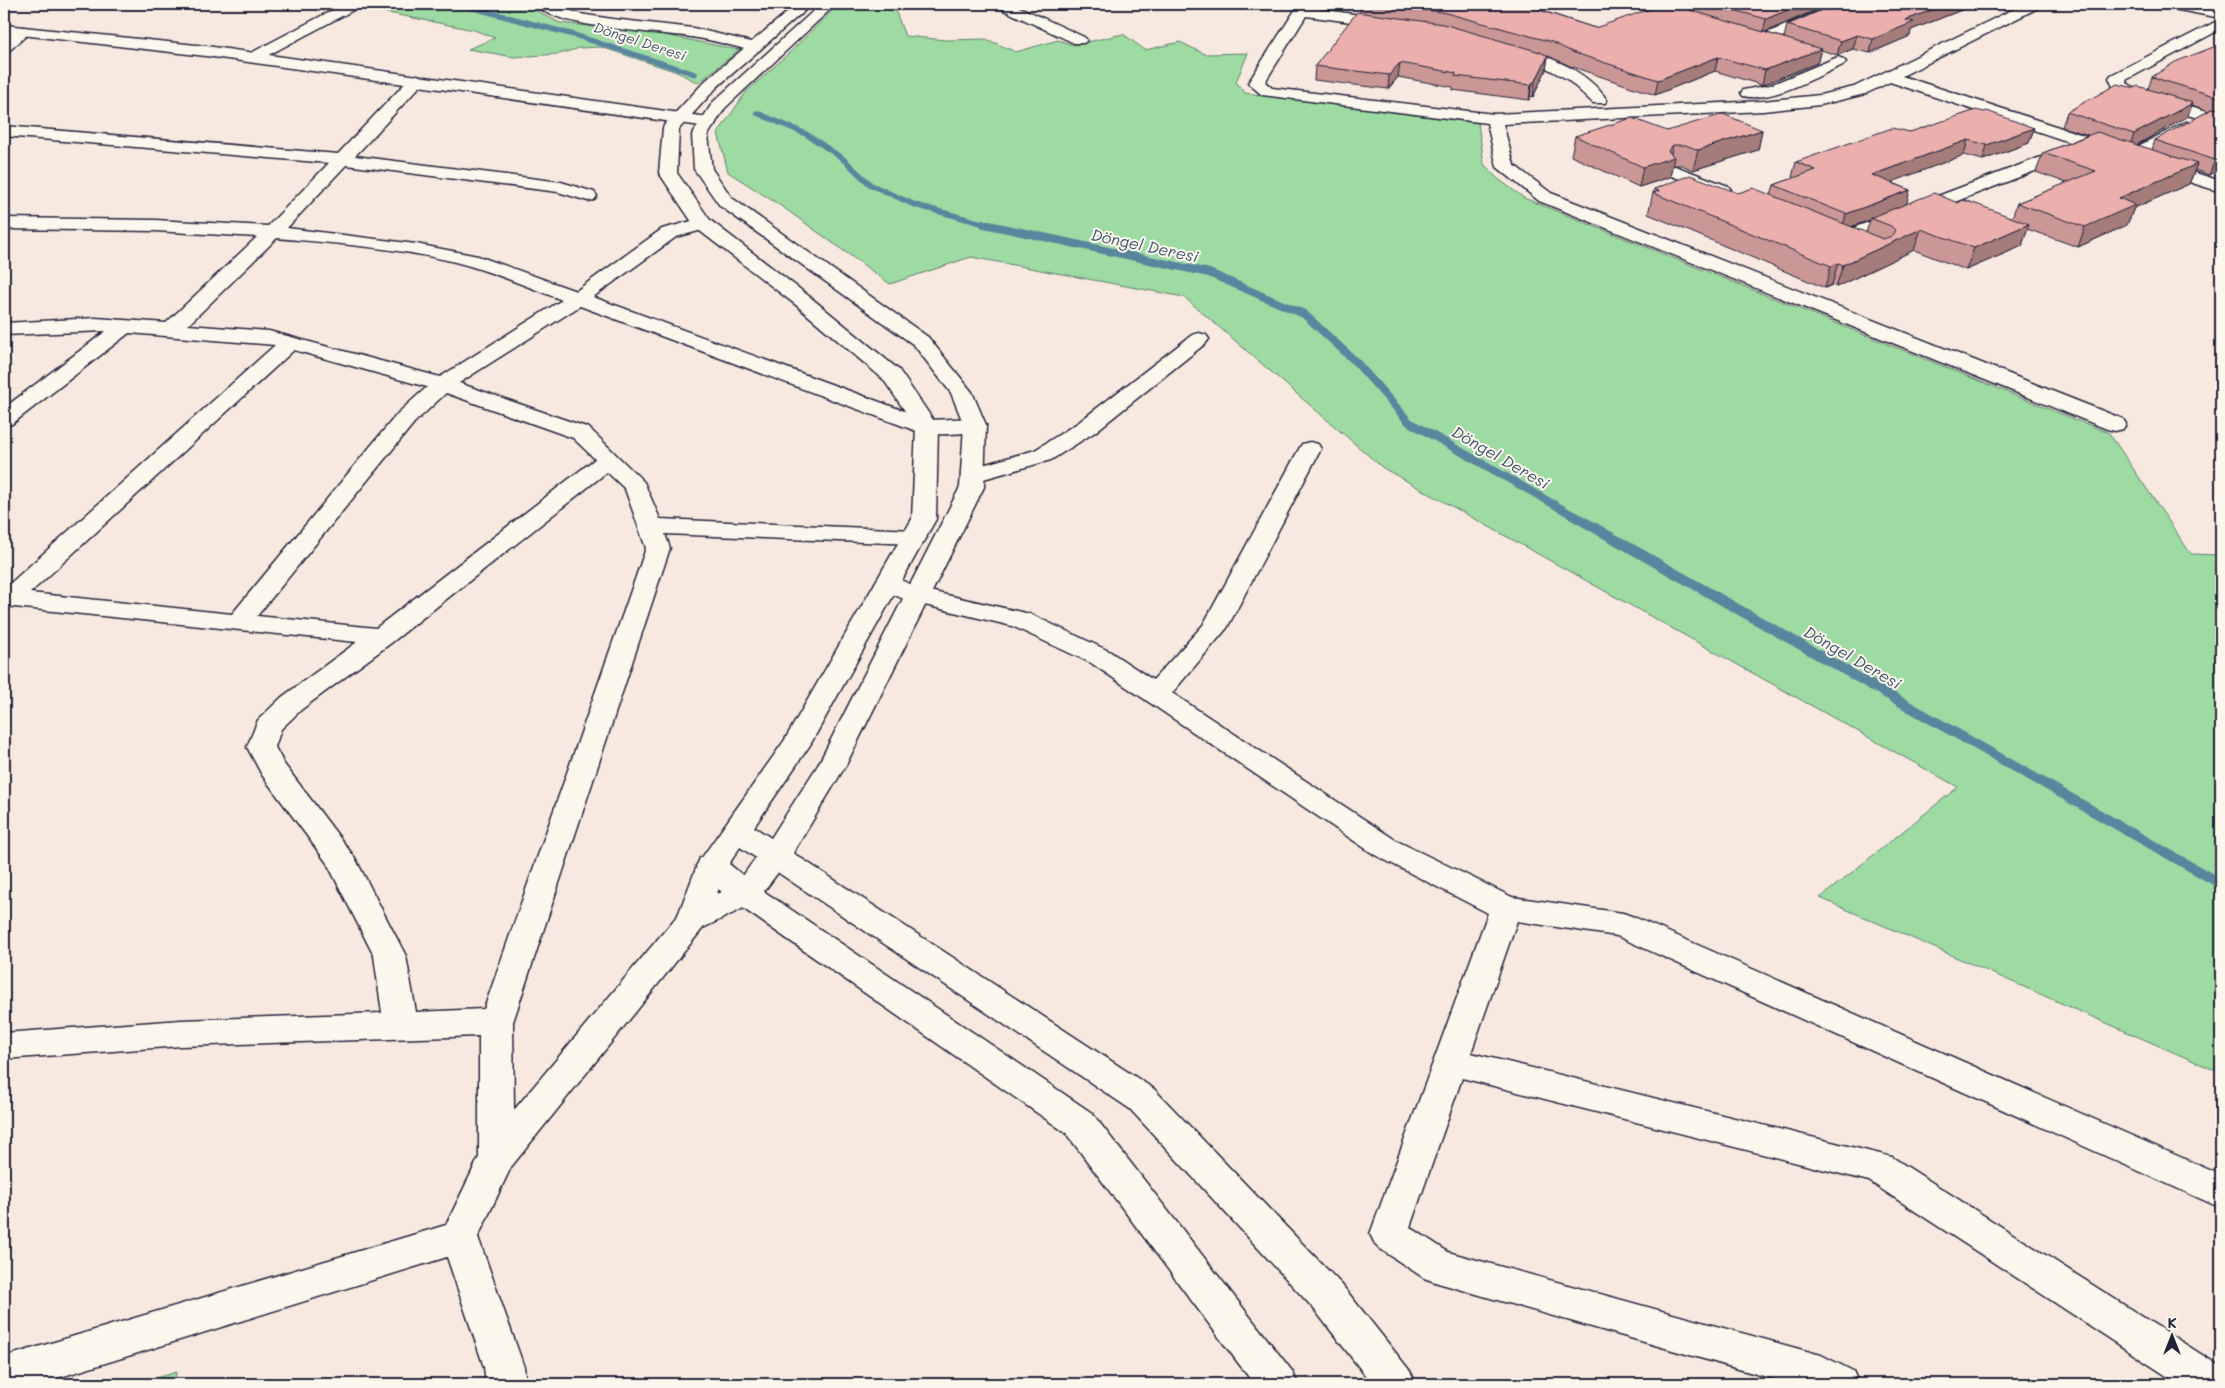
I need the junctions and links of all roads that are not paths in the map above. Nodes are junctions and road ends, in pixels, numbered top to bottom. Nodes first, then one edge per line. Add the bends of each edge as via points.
1 (354, 4) edge
2 (542, 4) edge
3 (829, 4) edge
4 (1002, 4) edge
5 (1644, 4) edge
6 (1846, 4) edge
7 (2035, 4) edge
8 (2168, 4) edge
9 (795, 6) edge
10 (1304, 7) edge
11 (2221, 14) edge
12 (1701, 22) edge
13 (2221, 23) edge
14 (1406, 26) edge
15 (4, 29) edge
16 (23, 31) junction
17 (1747, 36) edge
18 (1079, 40) dead end
19 (1764, 40) junction
20 (1782, 46) edge
21 (755, 47) junction
22 (1497, 47) edge
23 (4, 48) edge
24 (254, 57) junction
25 (1819, 57) edge
26 (1890, 77) junction
27 (416, 80) junction
28 (1599, 100) junction
29 (1524, 102) edge
30 (681, 117) junction
31 (2214, 118) edge
32 (1494, 119) junction
33 (708, 122) junction
34 (4, 130) edge
35 (2091, 143) junction
36 (2130, 157) junction
37 (341, 160) junction
38 (1675, 171) dead end
39 (2221, 187) edge
40 (588, 196) dead end
41 (1737, 196) edge
42 (4, 223) edge
43 (703, 224) junction
44 (1826, 231) edge
45 (272, 232) junction
46 (1844, 238) junction
47 (1869, 249) edge
48 (579, 298) junction
49 (124, 326) junction
50 (4, 329) edge
51 (171, 330) junction
52 (1199, 339) dead end
53 (290, 342) junction
54 (442, 385) junction
55 (4, 419) edge
56 (2115, 424) dead end
57 (975, 425) junction
58 (927, 427) junction
59 (1310, 448) dead end
60 (608, 460) junction
61 (973, 475) junction
62 (650, 526) junction
63 (915, 537) junction
64 (888, 583) junction
65 (917, 596) junction
66 (6, 598) edge
67 (239, 622) junction
68 (382, 637) junction
69 (1156, 694) junction
70 (738, 830) junction
71 (776, 855) junction
72 (711, 866) junction
73 (745, 894) junction
74 (1506, 908) junction
75 (692, 920) junction
76 (496, 1022) junction
77 (401, 1025) junction
78 (4, 1046) edge
79 (1451, 1062) junction
80 (497, 1157) junction
81 (2221, 1192) edge
82 (459, 1237) junction
83 (4, 1376) edge
84 (506, 1384) edge
85 (1278, 1384) edge
86 (1396, 1384) edge
87 (1839, 1384) edge
88 (2213, 1384) edge

1 - 24 street
2 - 21 street via 573,17 607,24 686,31
3 - 33 street via 719,105
4 - 18 street
5 - 12 street
6 - 19 street
7 - 26 street
8 - 11 street
9 - 21 street
10 - 14 street
10 - 32 street via 1256,83 1268,92
13 - 31 street via 2117,78 2120,86 2133,94
15 - 16 street
16 - 23 street
16 - 24 street
17 - 19 street
19 - 20 street
21 - 30 street via 711,84
22 - 28 street via 1544,61 1573,76
24 - 27 street
25 - 28 street via 1838,62 1774,89 1739,95
26 - 32 street via 1859,91 1820,100 1595,116
26 - 35 street
27 - 30 street
27 - 37 street
28 - 29 street
30 - 33 street
30 - 43 street via 671,128 668,173
31 - 36 street
32 - 56 street via 1506,167 1545,197
33 - 57 street via 700,135 703,170 726,202 921,341 961,392
34 - 37 street
35 - 36 street
35 - 46 street
36 - 39 street
37 - 40 street via 561,187
37 - 45 street
38 - 41 street
42 - 45 street
43 - 48 street via 669,233
43 - 58 street via 803,301 891,375
44 - 46 street
45 - 48 street via 408,248 478,262
45 - 51 street
46 - 47 street
48 - 54 street
48 - 58 street
49 - 50 street via 96,324
49 - 51 street
49 - 55 street
51 - 53 street via 269,337
52 - 61 street via 1087,427 1043,455
53 - 54 street
53 - 66 street
54 - 60 street via 582,433
54 - 67 street via 406,418
57 - 58 street
57 - 61 street
58 - 63 street via 924,520
59 - 69 street via 1214,628
60 - 62 street via 636,487
60 - 68 street
61 - 65 street via 972,487
62 - 63 street
62 - 76 street via 658,548
63 - 64 street
64 - 65 street
64 - 70 street via 796,745
65 - 69 street via 1021,620 1100,657
65 - 71 street via 832,765
66 - 67 street
67 - 68 street
68 - 77 street via 292,703 268,726 261,747 272,768 340,858 390,956
69 - 74 street via 1386,848
70 - 71 street
70 - 72 street
71 - 73 street
71 - 86 street via 1142,1099 1328,1296
72 - 73 street
72 - 75 street
73 - 75 street
73 - 85 street via 1079,1123
74 - 79 street
74 - 81 street via 1623,925
75 - 80 street
76 - 77 street
76 - 80 street
77 - 78 street via 181,1033
79 - 87 street via 1389,1234 1438,1266 1822,1374
79 - 88 street via 1879,1168
80 - 82 street
82 - 83 street
82 - 84 street via 504,1366

